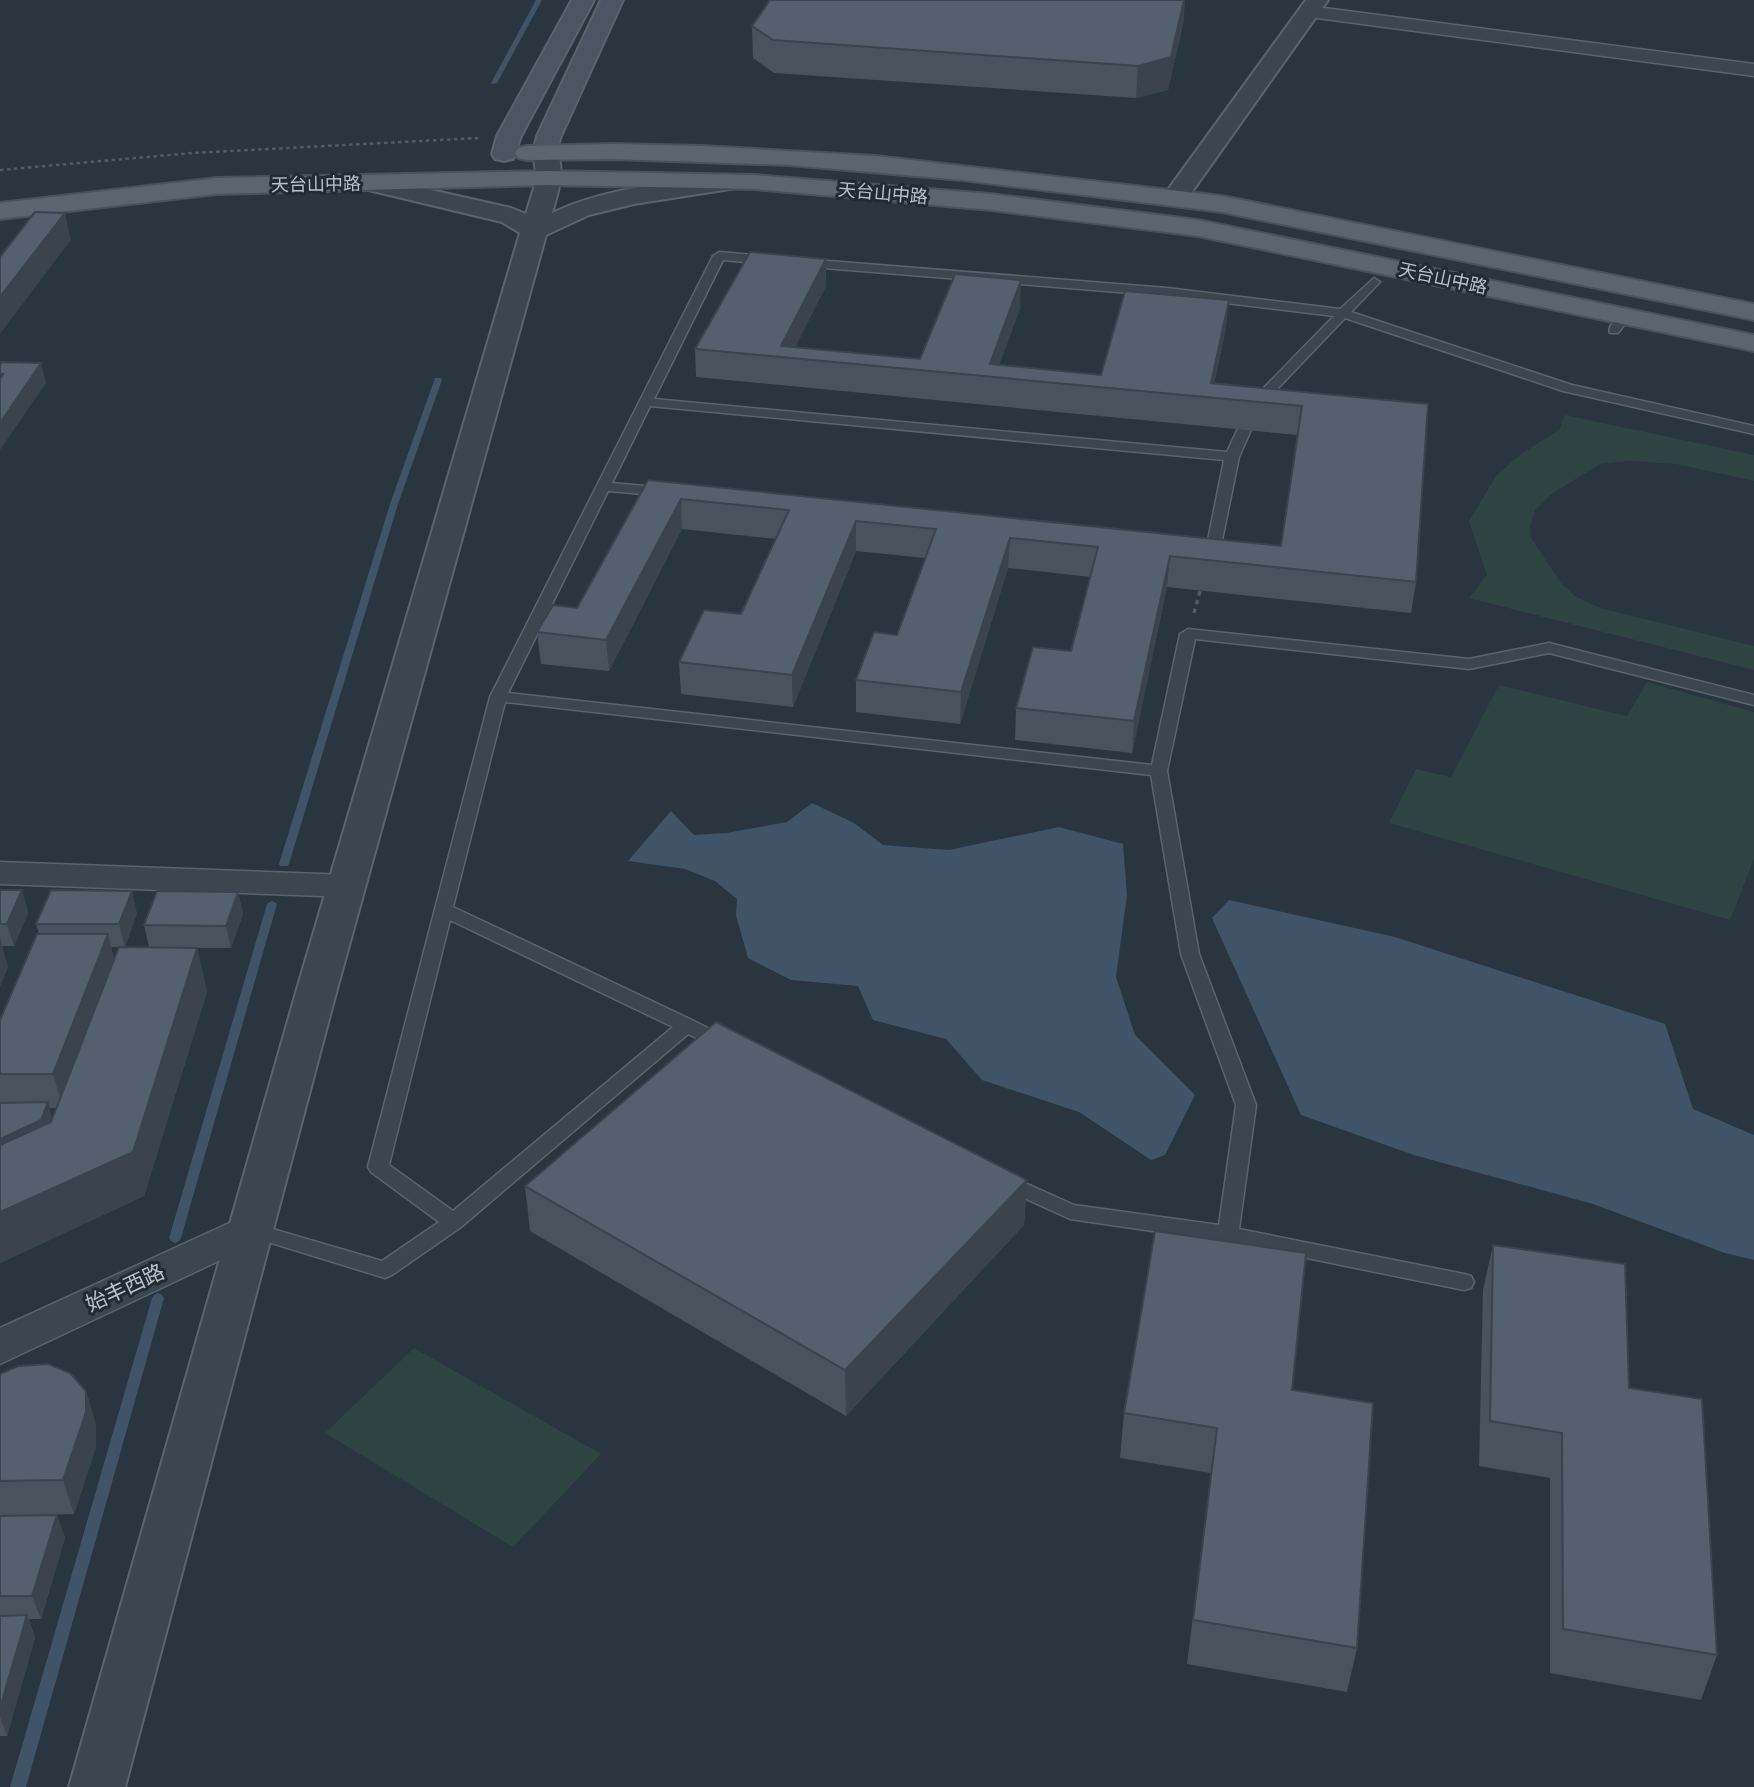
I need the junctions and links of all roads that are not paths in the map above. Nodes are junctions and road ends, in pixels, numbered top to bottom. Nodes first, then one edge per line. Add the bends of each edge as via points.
1 (583, 0) edge
2 (612, 0) edge
3 (1313, 6) edge
4 (1754, 70) edge
5 (504, 154) junction
6 (477, 155) dead end
7 (450, 156) dead end
8 (547, 165) junction
9 (69, 179) dead end
10 (365, 182) junction
11 (730, 182) junction
12 (1175, 198) junction
13 (0, 211) edge
14 (534, 231) junction
15 (1374, 282) dead end
16 (1754, 312) edge
17 (1343, 313) junction
18 (1754, 343) edge
19 (646, 402) junction
20 (1754, 430) edge
21 (1231, 457) junction
22 (603, 486) junction
23 (687, 494) edge
24 (1186, 542) edge
25 (498, 697) junction
26 (1754, 700) edge
27 (1159, 771) junction
28 (0, 873) edge
29 (348, 886) junction
30 (443, 910) junction
31 (687, 1025) junction
32 (736, 1049) edge
33 (983, 1170) edge
34 (454, 1222) junction
35 (249, 1229) junction
36 (1228, 1234) junction
37 (1464, 1282) dead end
38 (0, 1347) edge
39 (97, 1787) edge

1 - 5 main road via 509,136
2 - 8 main road via 549,136
3 - 4 street
3 - 12 street
5 - 6 main road, 天台山中路
5 - 8 main road, 天台山中路
7 - 9 main road, 天台山中路 via 193,167
8 - 10 main road, 天台山中路
8 - 11 main road, 天台山中路
8 - 12 main road, 天台山中路 via 609,151 776,156 990,174
8 - 14 street
10 - 13 main road, 天台山中路 via 217,186
10 - 14 street via 511,216
11 - 14 street via 580,209
11 - 18 main road, 天台山中路 via 991,202 1198,228 1620,323
12 - 16 main road, 天台山中路
14 - 29 street
15 - 17 lane
17 - 19 lane via 1167,292 719,256
17 - 20 lane via 1568,388
17 - 21 lane via 1256,404
19 - 21 lane
19 - 22 lane
21 - 24 lane via 1214,545
22 - 23 lane
22 - 25 lane
25 - 27 lane
25 - 30 lane
26 - 27 lane via 1549,648 1469,664 1188,634
27 - 36 lane via 1190,954 1246,1105
28 - 29 street
29 - 35 street
30 - 31 lane
30 - 34 lane via 378,1167
31 - 32 lane
31 - 34 lane
33 - 36 lane via 1070,1212
34 - 35 lane via 385,1270
35 - 38 street, 始丰西路
35 - 39 street
36 - 37 lane

